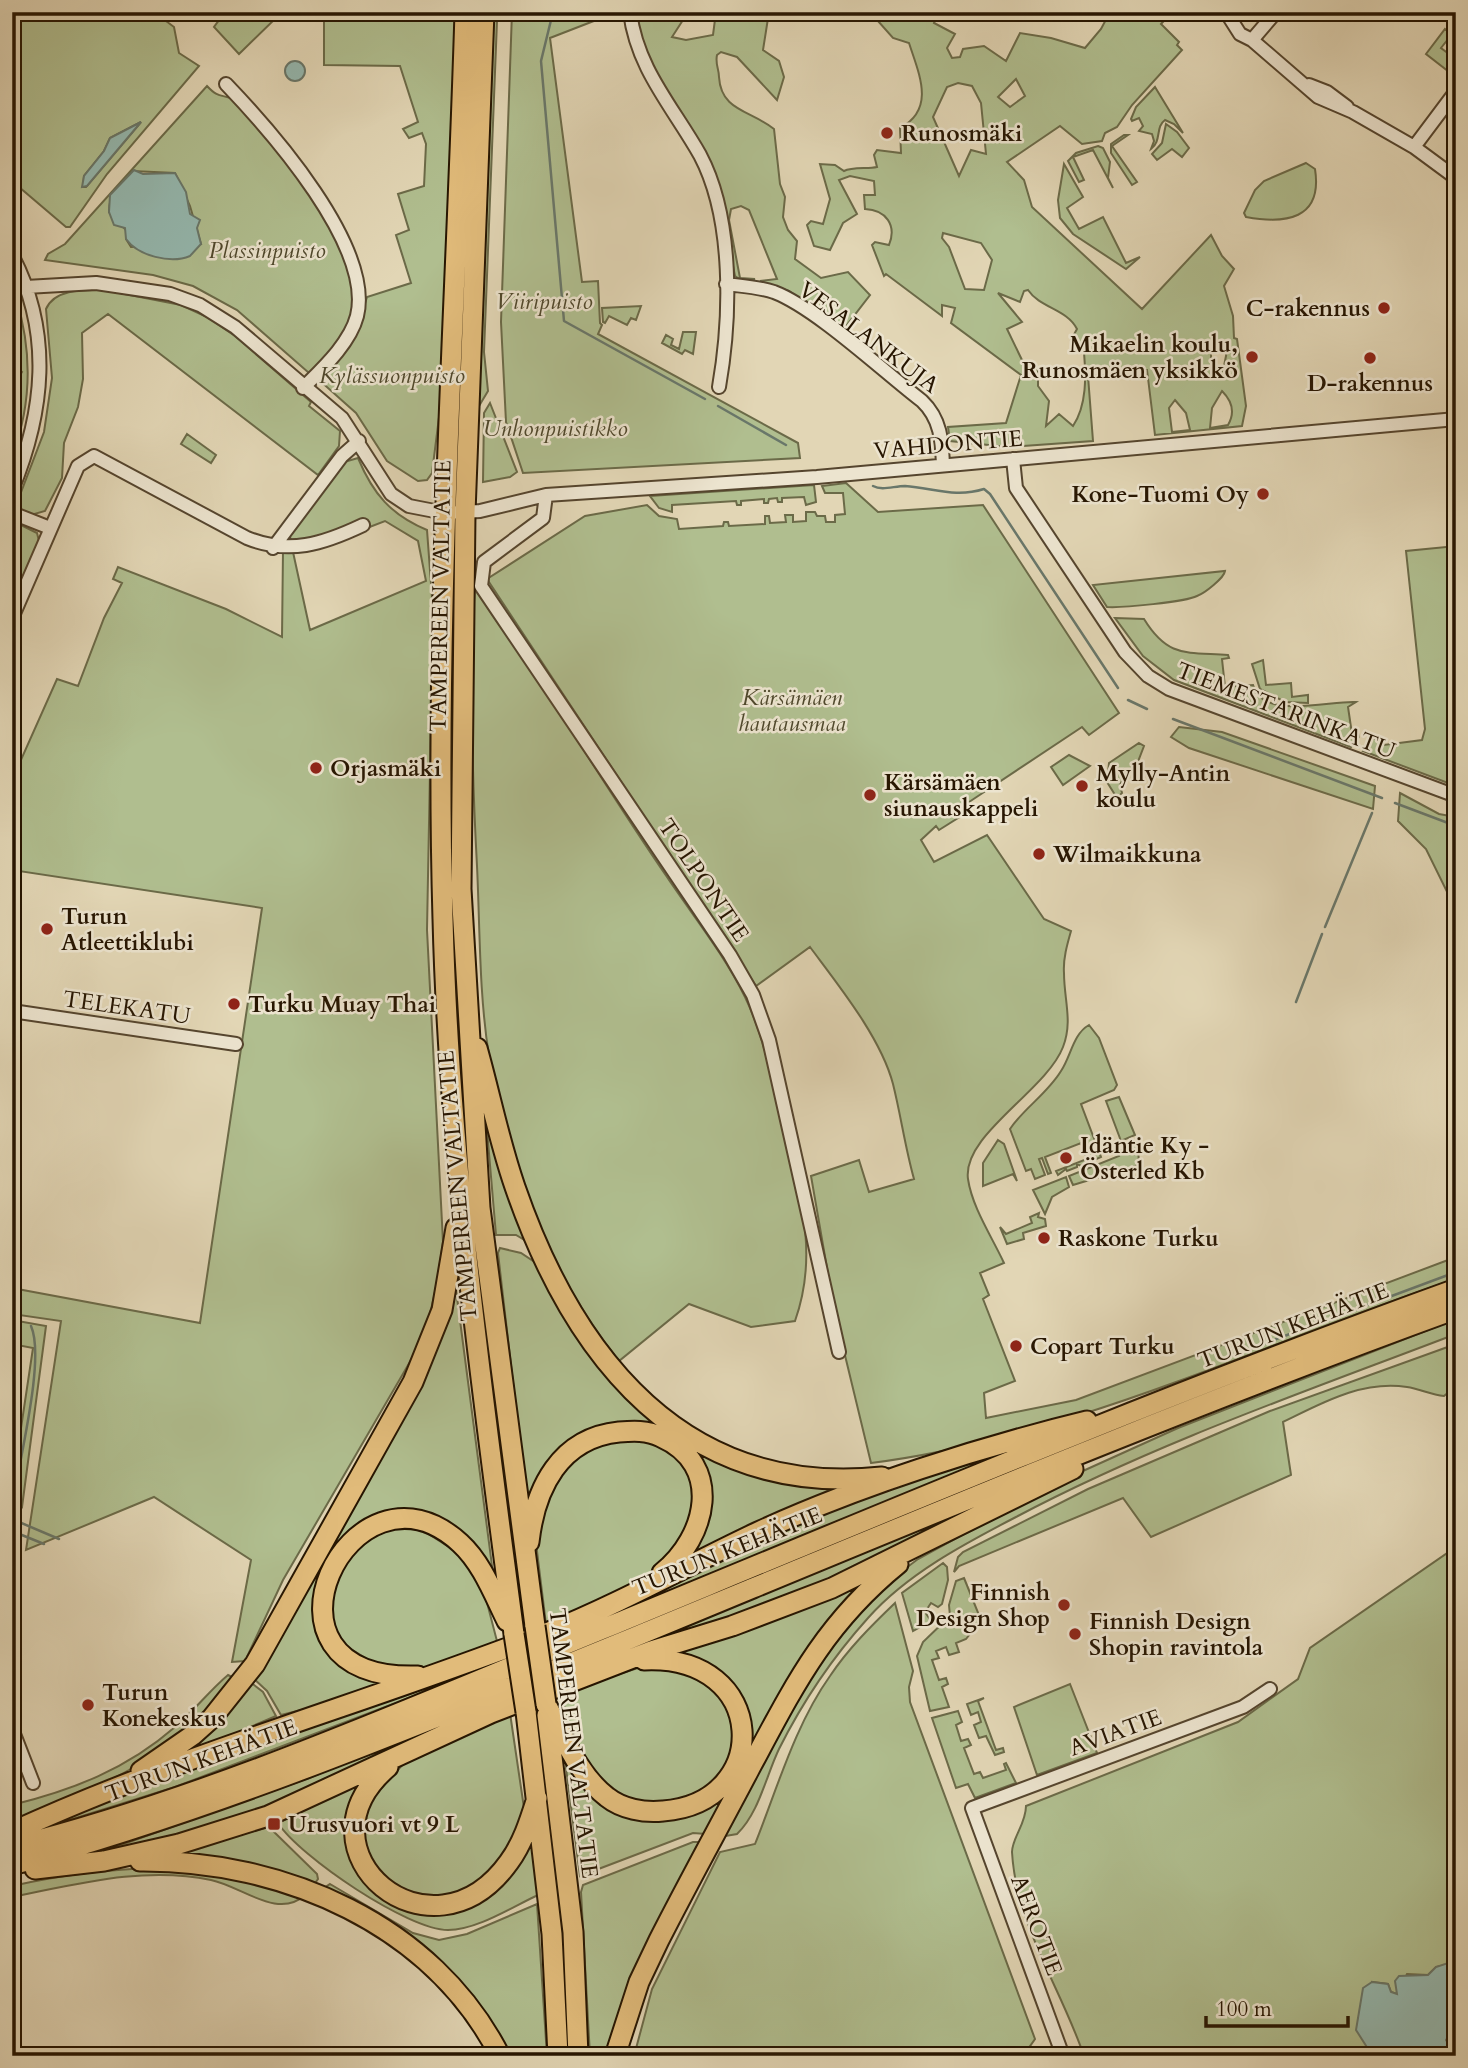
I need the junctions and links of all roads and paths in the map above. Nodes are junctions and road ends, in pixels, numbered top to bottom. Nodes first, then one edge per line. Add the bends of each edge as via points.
1 (465, 12) edge
2 (484, 12) edge
3 (630, 12) edge
4 (1226, 12) edge
5 (1276, 12) edge
6 (1252, 40) junction
7 (226, 84) dead end
8 (1456, 91) edge
9 (1414, 147) junction
10 (1456, 178) edge
11 (12, 255) edge
12 (726, 284) junction
13 (26, 287) junction
14 (719, 387) dead end
15 (303, 388) junction
16 (1456, 419) edge
17 (359, 441) junction
18 (1013, 459) junction
19 (943, 466) junction
20 (12, 491) edge
21 (546, 495) junction
22 (12, 513) edge
23 (455, 513) junction
24 (363, 525) dead end
25 (50, 528) junction
26 (273, 548) junction
27 (12, 618) edge
28 (1456, 796) edge
29 (466, 1003) junction
30 (12, 1012) edge
31 (236, 1044) dead end
32 (460, 1199) junction
33 (1456, 1289) edge
34 (1456, 1309) edge
35 (839, 1352) dead end
36 (1158, 1412) junction
37 (913, 1474) junction
38 (922, 1545) junction
39 (526, 1574) junction
40 (638, 1591) junction
41 (514, 1634) junction
42 (626, 1661) junction
43 (431, 1675) junction
44 (1270, 1689) dead end
45 (546, 1704) junction
46 (12, 1729) edge
47 (402, 1756) junction
48 (33, 1783) dead end
49 (104, 1793) junction
50 (537, 1798) junction
51 (972, 1808) joint
52 (12, 1832) edge
53 (12, 1847) edge
54 (104, 1861) junction
55 (12, 1865) edge
56 (12, 1872) edge
57 (500, 2056) edge
58 (558, 2056) edge
59 (578, 2056) edge
60 (615, 2056) edge
61 (1063, 2056) edge

1 - 23 highway, TAMPEREEN VALTATIE
2 - 23 highway, TAMPEREEN VALTATIE
3 - 12 street via 645,66 701,157 710,180 720,215
4 - 6 street
5 - 6 street
6 - 9 street via 1304,84 1331,94
7 - 15 street via 270,132 314,192 356,274 356,319 334,355
8 - 9 street
9 - 10 street
11 - 13 street
12 - 14 street
12 - 19 street, VESALANKUJA via 774,292 813,316 922,401 938,424
13 - 15 street via 96,283 185,298 235,327
13 - 20 street via 39,335 41,378 31,439
15 - 17 street via 342,418
16 - 18 street, VAHDONTIE
17 - 23 street via 391,494 415,508
17 - 26 street via 342,456
18 - 19 street, VAHDONTIE
18 - 28 street, TIEMESTARINKATU via 1016,488 1119,643 1147,676 1170,689
19 - 21 street, VAHDONTIE
21 - 23 street, VAHDONTIE
21 - 35 street, TOLPONTIE via 545,515 482,565 481,586 753,995 779,1078
22 - 25 street
23 - 29 highway, TAMPEREEN VALTATIE
23 - 32 highway, TAMPEREEN VALTATIE via 440,776 443,921
24 - 26 street via 309,544
25 - 26 street via 78,466 94,456
25 - 27 street
29 - 37 highway via 505,1156 528,1222 559,1289 618,1379 669,1423 720,1453 760,1468 824,1479
29 - 39 highway, TAMPEREEN VALTATIE via 480,1208
30 - 31 street, TELEKATU
32 - 41 highway, TAMPEREEN VALTATIE
32 - 49 highway via 447,1284 429,1346 255,1664 228,1701 193,1735
33 - 36 highway, TURUN KEHÄTIE
34 - 36 highway, TURUN KEHÄTIE
36 - 37 highway via 1050,1430
36 - 38 highway
36 - 53 highway, TURUN KEHÄTIE via 297,1752 118,1816
36 - 55 highway, TURUN KEHÄTIE via 306,1769 112,1838
37 - 40 highway via 772,1527
38 - 42 highway via 779,1609
38 - 60 highway via 860,1598 811,1657 659,1940 639,1982
39 - 40 highway via 535,1506 554,1466 582,1442 641,1431 664,1438 686,1456 697,1475 703,1507 685,1550
39 - 45 highway, TAMPEREEN VALTATIE, bridge
40 - 43 highway via 554,1630
41 - 43 highway via 474,1560 448,1534 425,1523 406,1521 367,1531 348,1545 326,1578 322,1608 327,1629 344,1654 366,1668 385,1674
41 - 50 highway, TAMPEREEN VALTATIE, bridge
42 - 45 highway via 688,1664 714,1676 732,1696 741,1723 739,1754 730,1776 705,1799 660,1812 612,1800 584,1772
42 - 47 highway via 491,1713
43 - 49 highway via 281,1725
44 - 51 street, AVIATIE via 1243,1707
45 - 59 highway, TAMPEREEN VALTATIE via 573,1932
46 - 48 street
47 - 50 highway via 365,1796 355,1839 370,1878 407,1903 429,1907 454,1904 490,1883 518,1848
47 - 54 highway via 237,1828
49 - 52 highway
50 - 58 highway, TAMPEREEN VALTATIE via 552,1934
51 - 61 street, AEROTIE
54 - 56 highway
54 - 57 highway via 221,1867 283,1881 338,1903 396,1936 437,1969 467,2002

